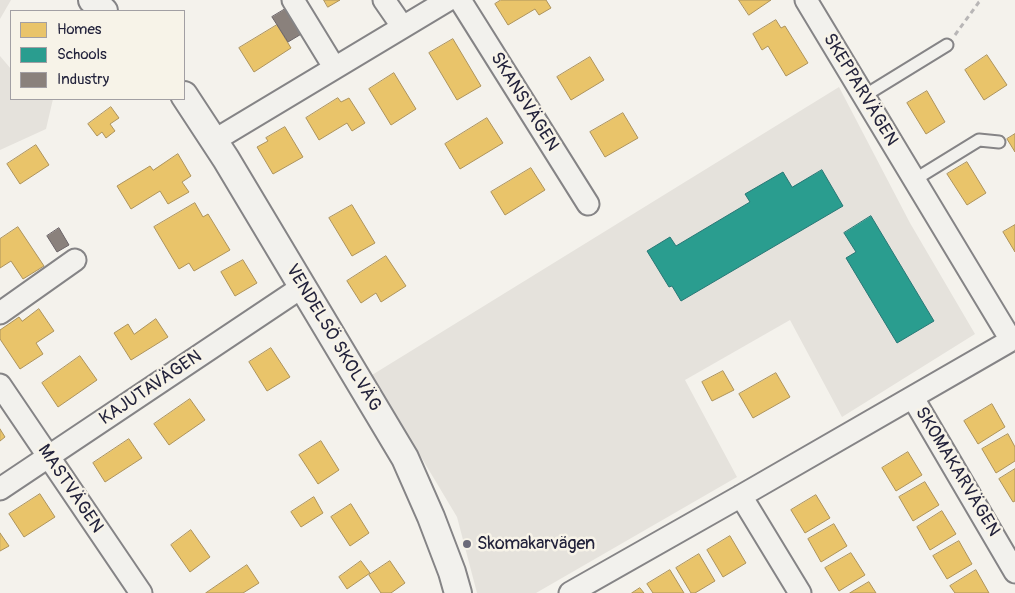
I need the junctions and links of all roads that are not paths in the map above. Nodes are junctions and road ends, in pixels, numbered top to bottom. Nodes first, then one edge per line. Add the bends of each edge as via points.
1 (92, 0) edge
2 (293, 0) edge
3 (384, 0) edge
4 (448, 0) edge
5 (460, 0) edge
6 (806, 0) edge
7 (103, 10) edge
8 (402, 26) junction
9 (947, 45) road end
10 (334, 67) junction
11 (185, 95) edge
12 (864, 96) junction
13 (215, 140) junction
14 (999, 142) dead end
15 (914, 180) junction
16 (588, 204) dead end
17 (76, 260) dead end
18 (294, 292) junction
19 (0, 313) edge
20 (1013, 339) edge
21 (0, 385) edge
22 (913, 398) junction
23 (47, 457) junction
24 (0, 489) edge
25 (741, 496) junction
26 (1015, 572) edge
27 (141, 593) edge
28 (458, 593) edge
29 (570, 593) edge
30 (800, 593) edge

1 - 7 street
2 - 10 street
3 - 8 street
4 - 8 street
5 - 16 street, SKANSVÄGEN
6 - 12 street, SKEPPARVÄGEN
8 - 10 street
9 - 12 lane
10 - 13 street
11 - 13 street, VENDELSÖ SKOLVÄG
12 - 15 street, SKEPPARVÄGEN
13 - 18 street, VENDELSÖ SKOLVÄG
14 - 15 lane via 979,140
15 - 20 street, SKEPPARVÄGEN
17 - 19 street
18 - 23 street, KAJUTAVÄGEN
18 - 28 street, VENDELSÖ SKOLVÄG via 405,458 435,526
20 - 22 street, SKOMAKARVÄGEN
21 - 23 street, MASTVÄGEN
22 - 25 street, SKOMAKARVÄGEN
22 - 26 street, SKOMAKARVÄGEN
23 - 24 street, KAJUTAVÄGEN
23 - 27 street, MASTVÄGEN
25 - 29 street, SKOMAKARVÄGEN
25 - 30 street

